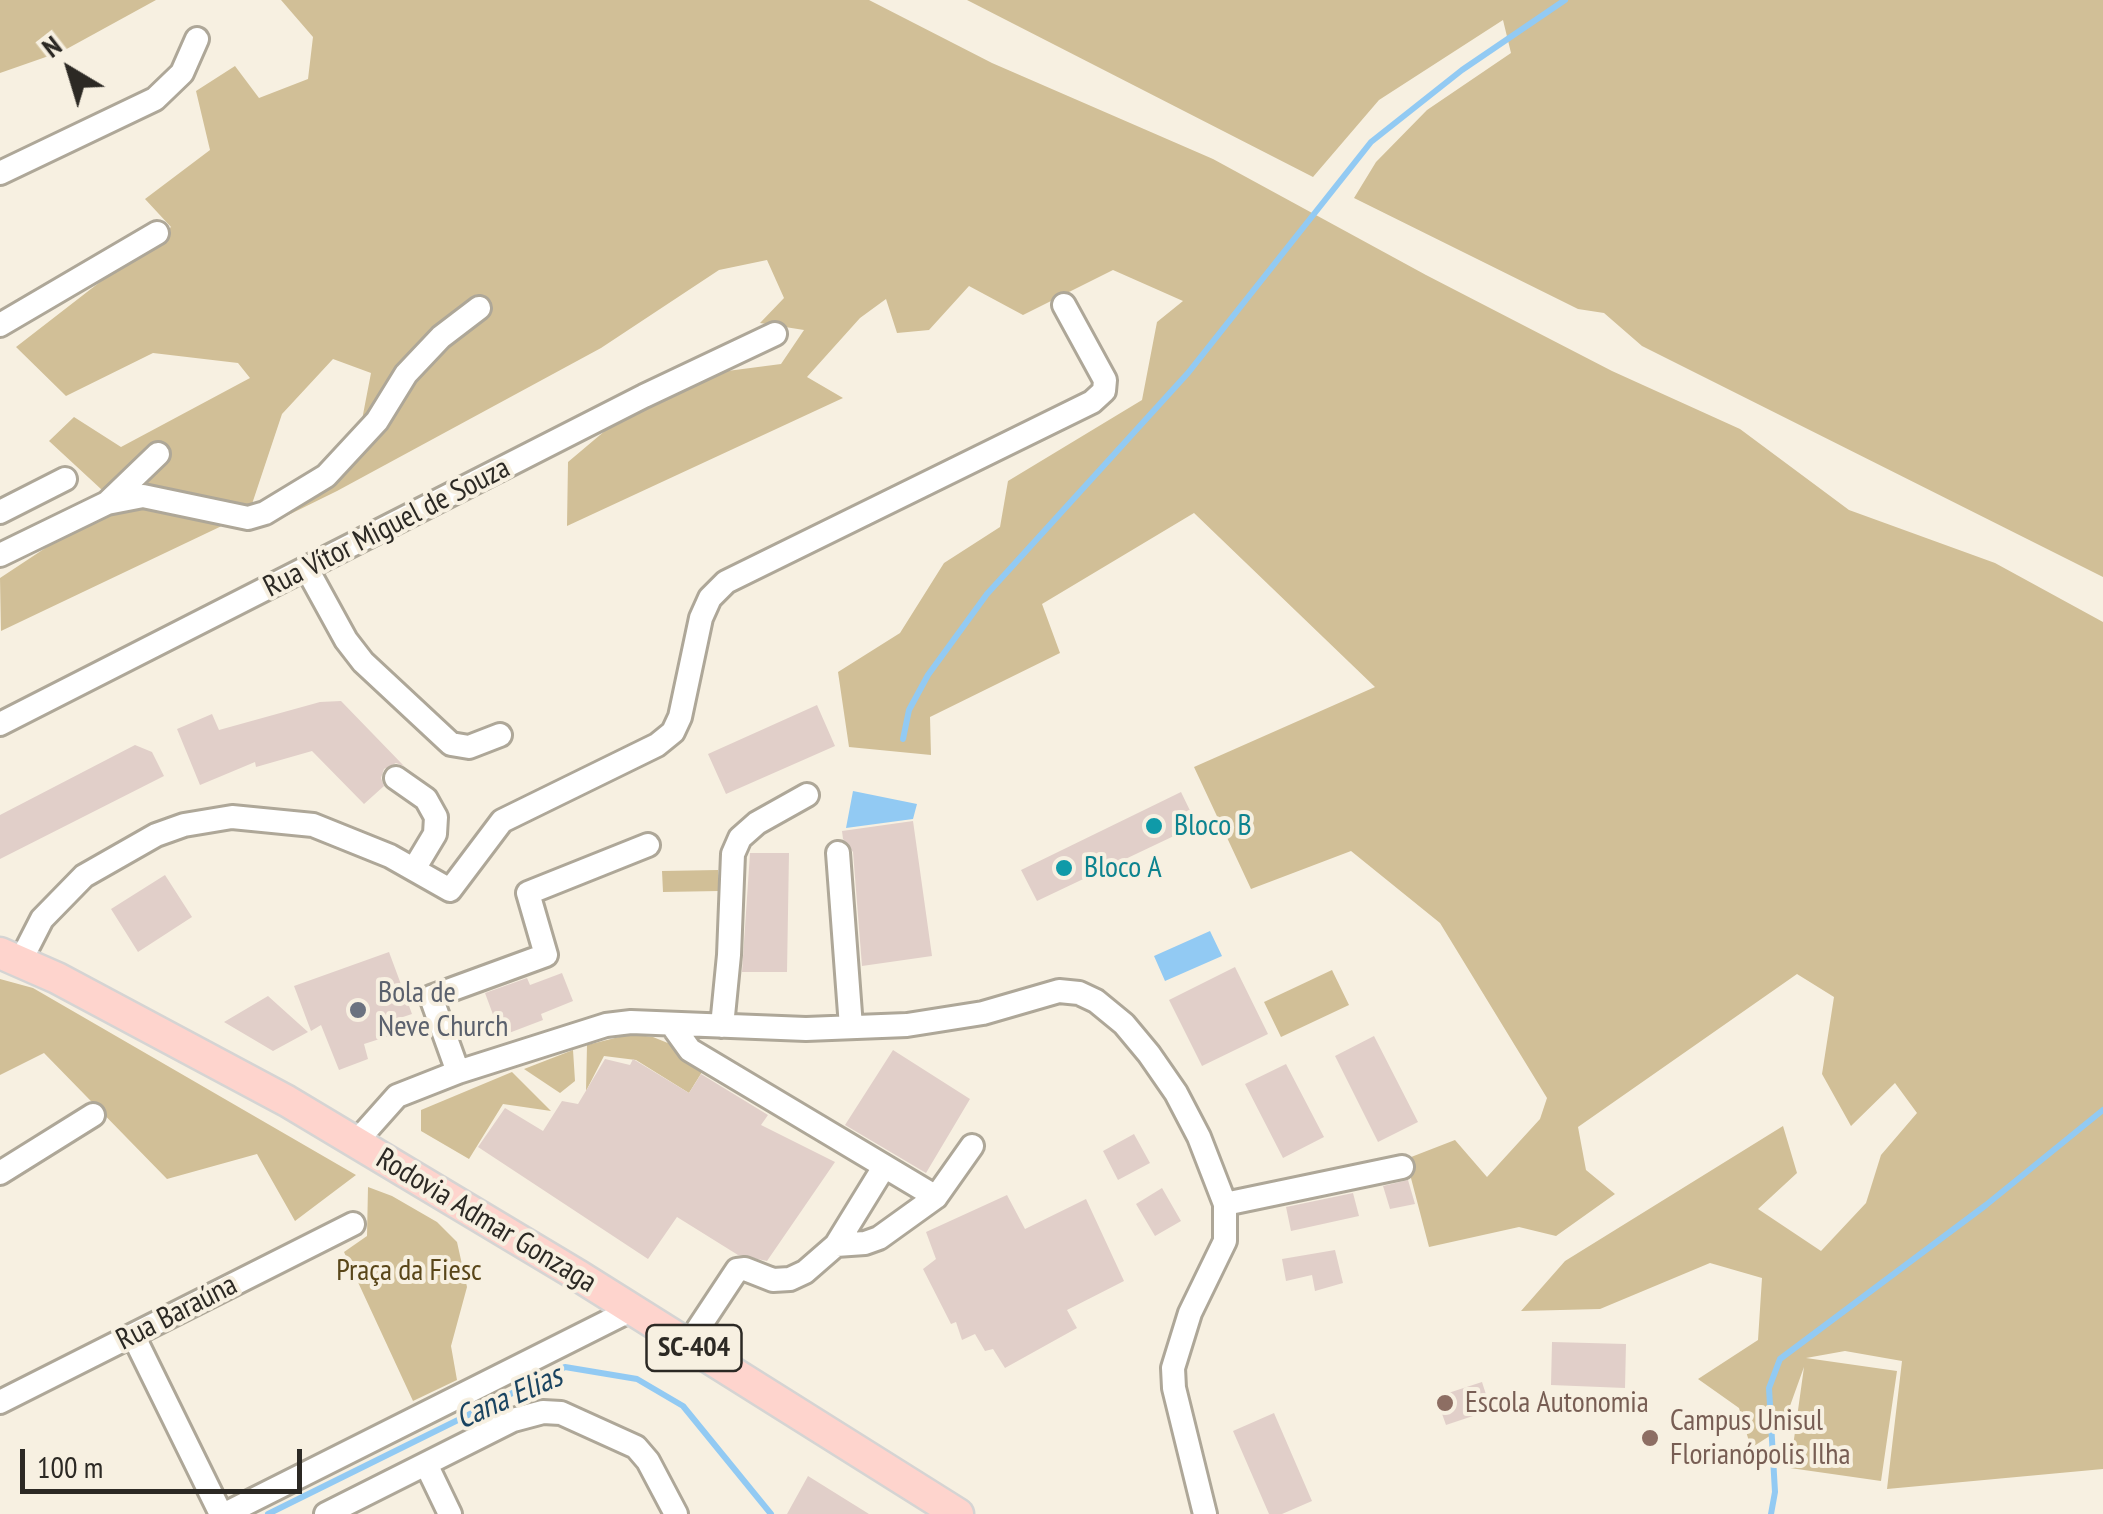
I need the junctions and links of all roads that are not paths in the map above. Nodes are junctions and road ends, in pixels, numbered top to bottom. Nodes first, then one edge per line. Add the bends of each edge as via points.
1 (197, 39) dead end
2 (0, 174) edge
3 (157, 234) dead end
4 (1064, 305) dead end
5 (479, 308) dead end
6 (0, 325) edge
7 (775, 334) dead end
8 (158, 454) dead end
9 (65, 479) dead end
10 (107, 503) junction
11 (0, 512) edge
12 (0, 555) edge
13 (307, 569) junction
14 (0, 724) edge
15 (500, 735) dead end
16 (396, 778) dead end
17 (807, 794) dead end
18 (648, 845) dead end
19 (838, 853) dead end
20 (414, 869) junction
21 (0, 928) edge
22 (10, 956) edge
23 (672, 1024) junction
24 (722, 1026) junction
25 (851, 1027) junction
26 (458, 1072) junction
27 (93, 1116) dead end
28 (356, 1142) junction
29 (972, 1146) dead end
30 (884, 1167) junction
31 (1402, 1167) dead end
32 (0, 1173) edge
33 (936, 1197) junction
34 (1225, 1204) junction
35 (353, 1224) dead end
36 (836, 1245) junction
37 (632, 1309) junction
38 (133, 1335) junction
39 (688, 1344) junction
40 (0, 1402) edge
41 (426, 1464) junction
42 (223, 1514) edge
43 (326, 1514) edge
44 (450, 1514) edge
45 (676, 1514) edge
46 (958, 1514) edge
47 (1205, 1514) edge

1 - 2 street via 182,73 155,99
3 - 6 street
4 - 20 street via 1104,380 1104,391 1092,402 726,582 701,618 673,732 657,746 502,821 450,890
5 - 10 street via 406,374 377,421 326,476 265,513 236,517 144,496
7 - 13 street, Rua Vítor Miguel de Souza
8 - 10 street
9 - 11 street
10 - 12 street
13 - 14 street, Rua Vítor Miguel de Souza
13 - 15 street via 363,662 451,744 469,747
16 - 20 street via 426,799 436,817 435,834
17 - 24 street via 757,824 732,854
18 - 26 street via 528,893 546,955 431,997
19 - 25 street
20 - 22 street via 313,825 232,817 184,825 84,876
21 - 22 main road
22 - 28 main road, Rodovia Admar Gonzaga / SC-404
23 - 24 street
23 - 26 street via 606,1025
23 - 30 street via 690,1050
24 - 25 street
25 - 34 street via 946,1020 1060,991 1080,993 1137,1039 1176,1093
26 - 28 street via 398,1096
27 - 32 street
28 - 37 main road, Rodovia Admar Gonzaga / SC-404
29 - 33 street
30 - 33 street
30 - 36 street
31 - 34 street
33 - 36 street via 879,1238
34 - 47 street via 1224,1241 1173,1368
35 - 38 street, Rua Baraúna
36 - 39 street via 790,1279 737,1270
37 - 39 main road, Rodovia Admar Gonzaga / SC-404
37 - 42 street
38 - 40 street, Rua Baraúna
38 - 42 street
39 - 46 main road, Rodovia Admar Gonzaga / SC-404
41 - 43 street
41 - 44 street
41 - 45 street via 513,1420 561,1413 636,1447

